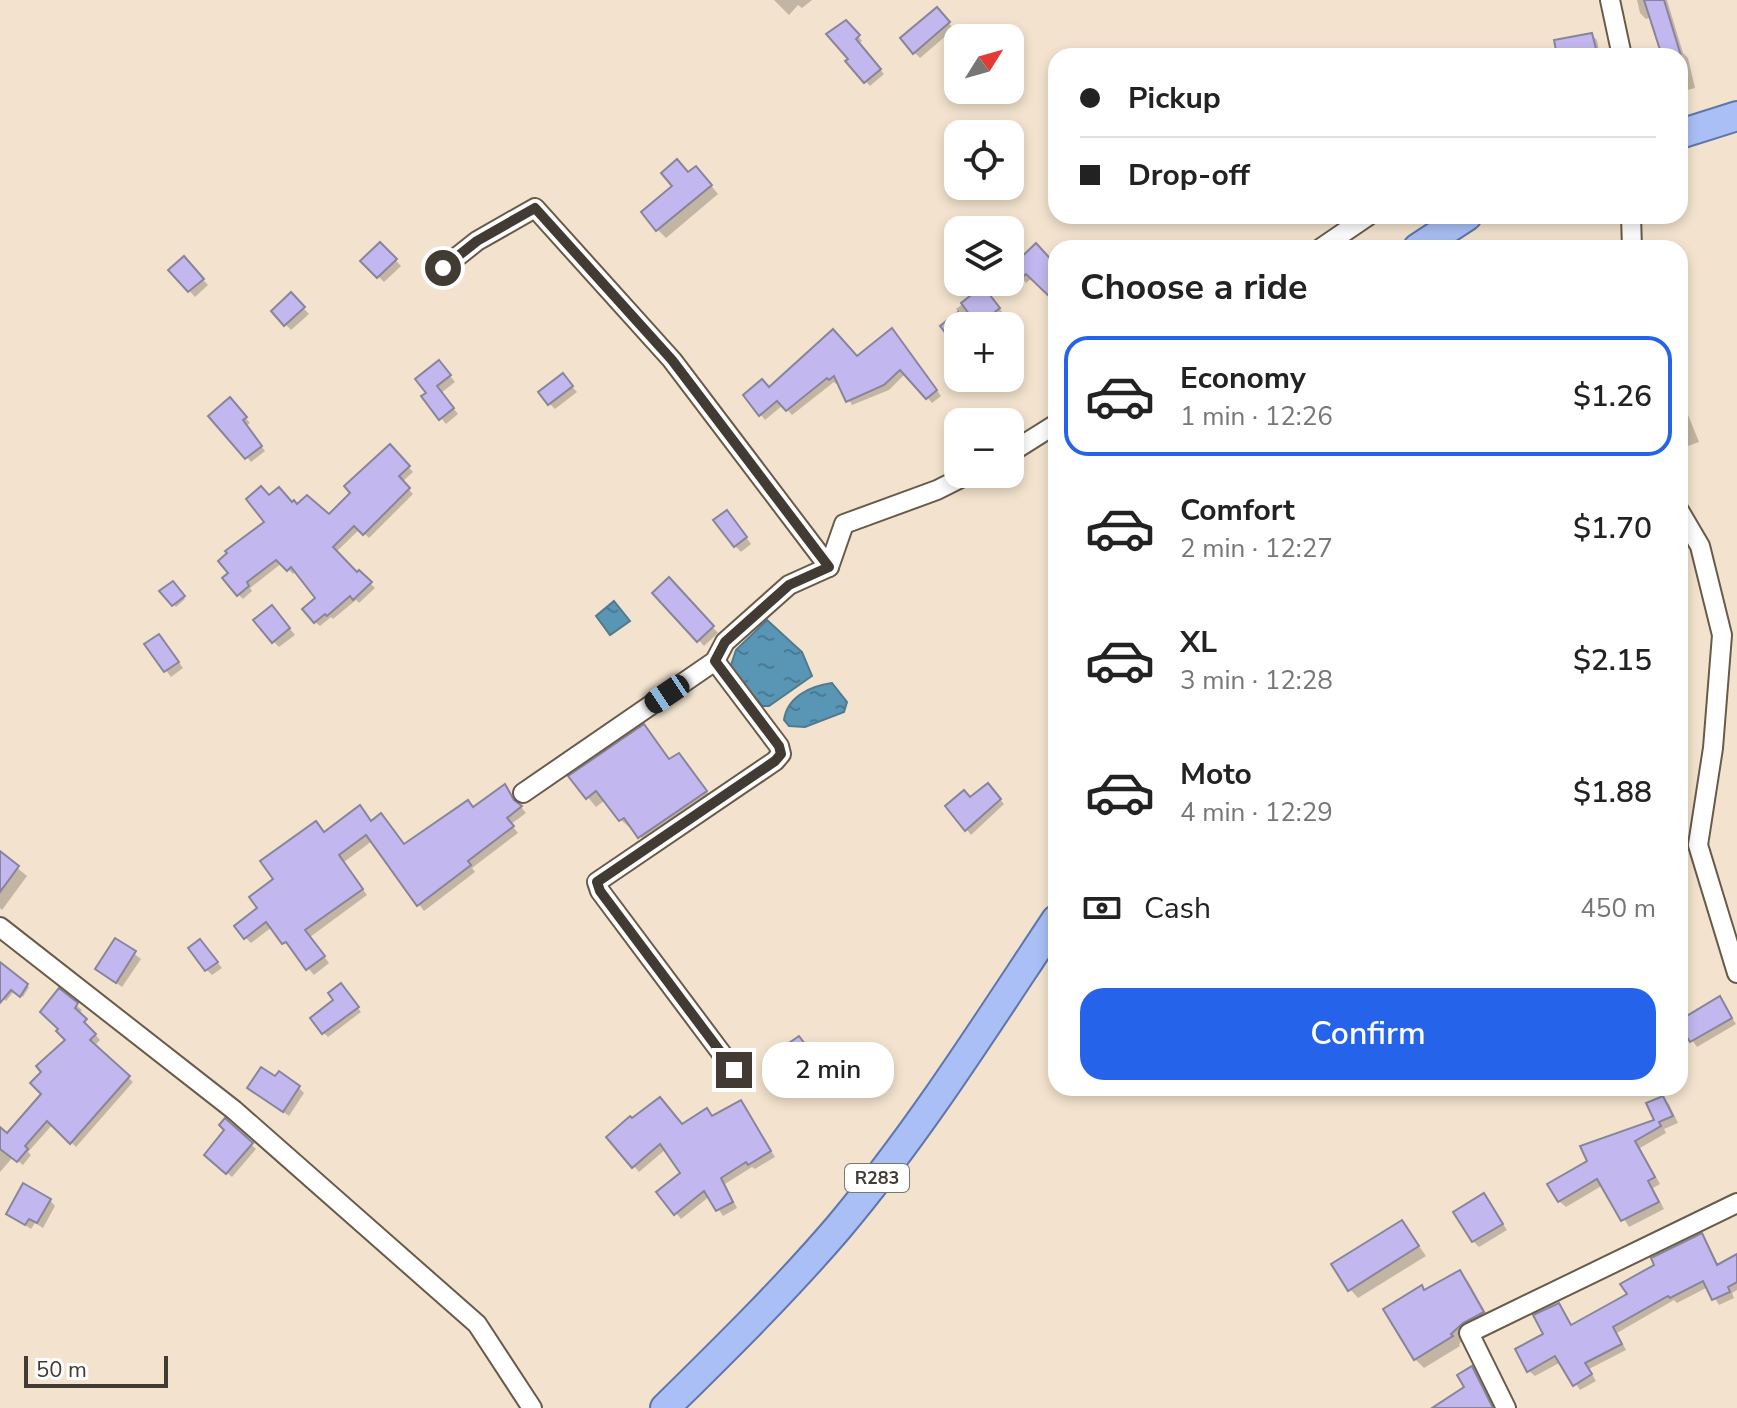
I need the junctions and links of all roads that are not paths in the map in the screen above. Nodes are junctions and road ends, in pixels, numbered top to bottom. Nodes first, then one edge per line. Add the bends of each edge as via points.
1 (1610, 0) edge
2 (1620, 48) edge
3 (1737, 116) edge
4 (1688, 131) edge
5 (1356, 224) edge
6 (1455, 224) edge
7 (1333, 240) edge
8 (1430, 240) edge
9 (443, 268) dead end
10 (1048, 429) edge
11 (1024, 444) edge
12 (944, 486) edge
13 (1688, 526) edge
14 (829, 567) junction
15 (715, 661) junction
16 (523, 793) dead end
17 (0, 927) edge
18 (1048, 932) edge
19 (1737, 973) edge
20 (734, 1070) dead end
21 (1737, 1203) edge
22 (532, 1408) edge
23 (665, 1408) edge
24 (1506, 1408) edge

1 - 2 street
3 - 4 main road
5 - 7 street
6 - 8 main road
9 - 14 street via 477,241 535,208 672,360
10 - 11 street
12 - 14 street via 844,524
13 - 19 street via 1700,546 1722,635 1698,845
14 - 15 street via 789,585 725,642
15 - 16 street
15 - 20 street via 781,754 597,882
17 - 22 street via 234,1110 477,1324
18 - 23 main road, R283 via 924,1118 837,1229
21 - 24 street via 1469,1333

